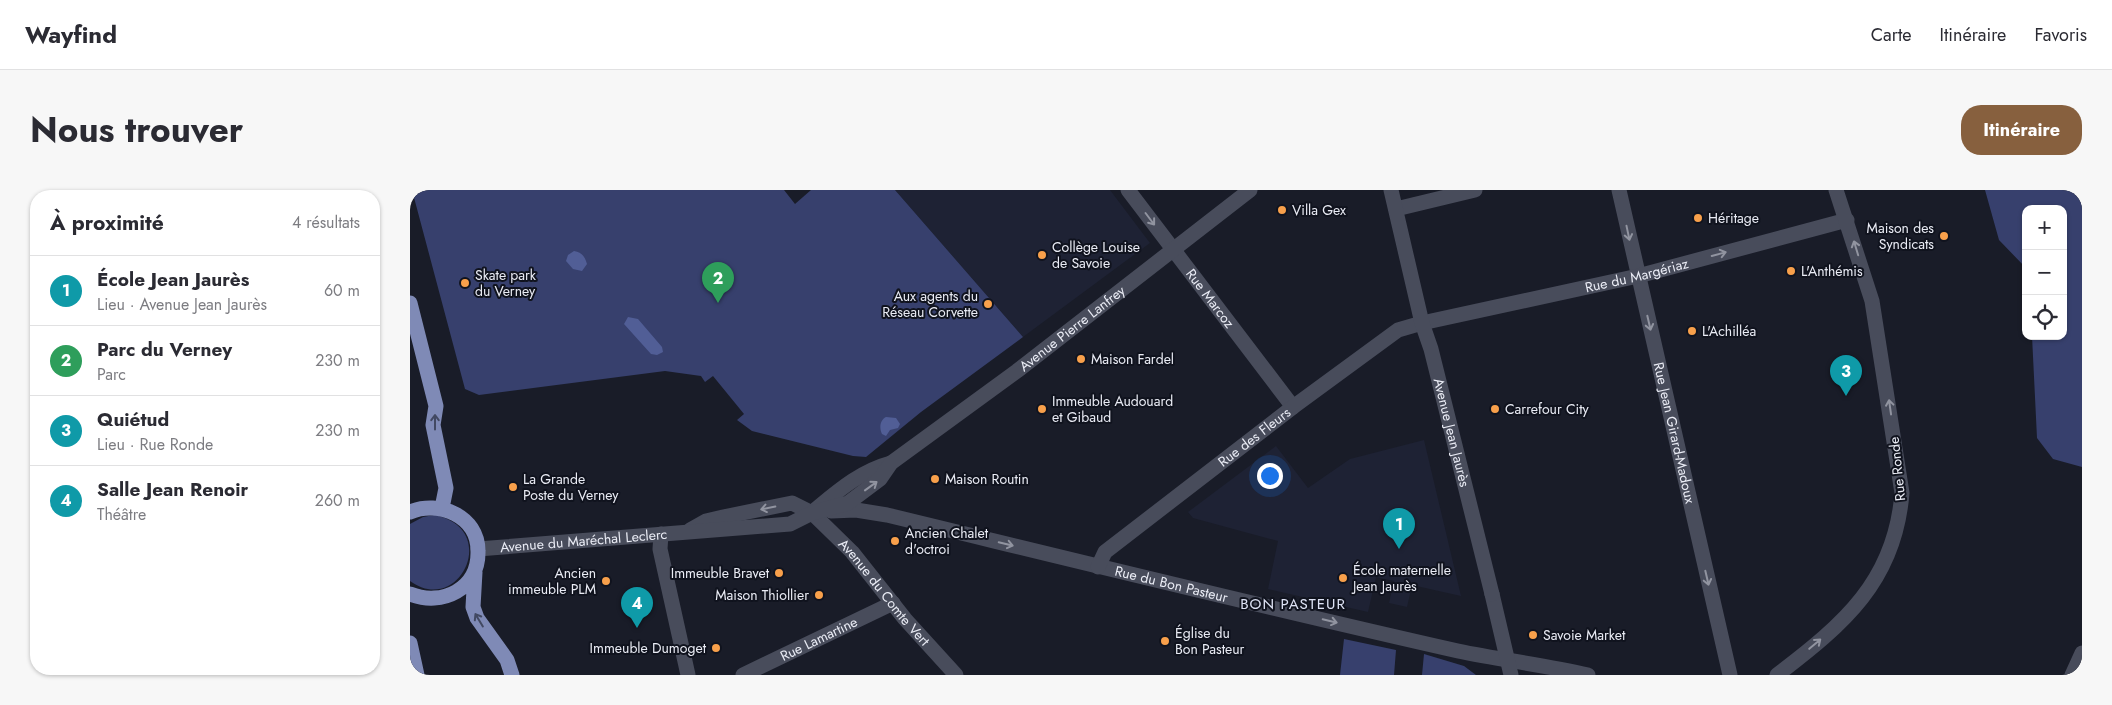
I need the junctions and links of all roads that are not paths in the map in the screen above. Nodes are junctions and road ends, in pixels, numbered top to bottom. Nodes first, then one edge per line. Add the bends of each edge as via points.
1 (1128, 190) edge
2 (1250, 190) edge
3 (1391, 190) edge
4 (1475, 190) edge
5 (1619, 190) edge
6 (1836, 190) edge
7 (1396, 209) junction
8 (1847, 220) junction
9 (1172, 249) junction
10 (1638, 276) junction
11 (410, 303) edge
12 (1422, 323) junction
13 (1293, 407) junction
14 (442, 508) junction
15 (410, 512) edge
16 (812, 512) junction
17 (661, 534) junction
18 (478, 549) junction
19 (1098, 567) junction
20 (475, 568) junction
21 (410, 594) edge
22 (893, 603) junction
23 (410, 643) edge
24 (2082, 653) edge
25 (1509, 668) edge
26 (417, 675) edge
27 (512, 675) edge
28 (688, 675) edge
29 (743, 675) edge
30 (956, 675) edge
31 (1588, 675) edge
32 (1730, 675) edge
33 (1777, 675) edge
34 (2072, 675) edge

1 -> 9 street, Rue Marcoz
2 - 9 street, Avenue Pierre Lanfrey
3 - 7 street, Avenue Jean Jaurès
4 - 7 street
5 -> 10 street, Rue Jean Girard-Madoux
6 - 8 street, Rue Ronde
7 - 12 street, Avenue Jean Jaurès
10 -> 8 street, Rue du Margériaz
33 -> 8 street, Rue Ronde via 1841,621 1863,596 1880,574 1900,521 1902,493 1883,359 1872,301
9 - 13 street, Rue Marcoz
9 - 16 street, Avenue Pierre Lanfrey via 1017,371 891,463 880,480 848,503
10 - 12 street, Rue du Margériaz
10 -> 32 street, Rue Jean Girard-Madoux
14 -> 11 main road via 446,488 433,425 436,406
12 - 13 street, Rue des Fleurs via 1398,330
12 - 25 street, Avenue Jean Jaurès
13 - 19 street, Rue des Fleurs via 1105,552
14 - 15 main road
14 - 18 main road via 464,520
16 - 17 street, Avenue du Maréchal Leclerc via 792,503 706,521 690,530
16 -> 19 street, Rue du Bon Pasteur via 856,510 887,515
16 - 22 street, Avenue du Comte Vert via 852,552
17 - 18 street, Avenue du Maréchal Leclerc
17 - 28 street via 660,549
18 - 20 main road
19 -> 25 street, Rue du Bon Pasteur
20 - 21 main road via 465,586 450,596 434,600
27 -> 20 main road via 507,660 473,607
22 - 29 street, Rue Lamartine
22 - 30 street, Avenue du Comte Vert
23 - 26 main road
24 - 34 street
25 - 31 street, Rue du Bon Pasteur via 1551,667

